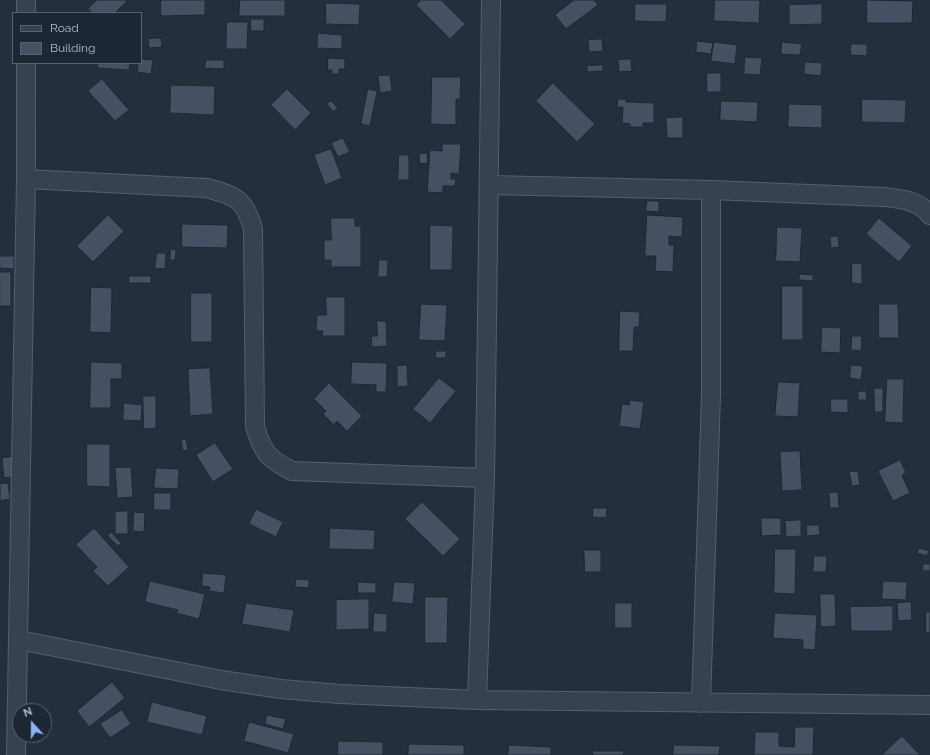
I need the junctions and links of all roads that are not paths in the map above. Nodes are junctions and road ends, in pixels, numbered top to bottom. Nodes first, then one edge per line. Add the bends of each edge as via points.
1 (26, 0) edge
2 (491, 0) edge
3 (26, 12) edge
4 (26, 64) edge
5 (26, 179) junction
6 (488, 185) junction
7 (711, 190) junction
8 (930, 215) edge
9 (485, 478) junction
10 (18, 640) junction
11 (477, 700) junction
12 (701, 704) junction
13 (930, 705) edge
14 (16, 755) edge

1 - 3 street
2 - 6 street
4 - 5 street
5 - 9 street via 207,188 230,194 240,201 249,213 253,229 255,426 259,444 273,461 292,471
5 - 10 street
6 - 7 street
6 - 9 street
7 - 8 street via 884,197 906,200 925,208
7 - 12 street via 711,394
9 - 11 street
10 - 11 street via 221,680 281,689
10 - 14 street
11 - 12 street
12 - 13 street

